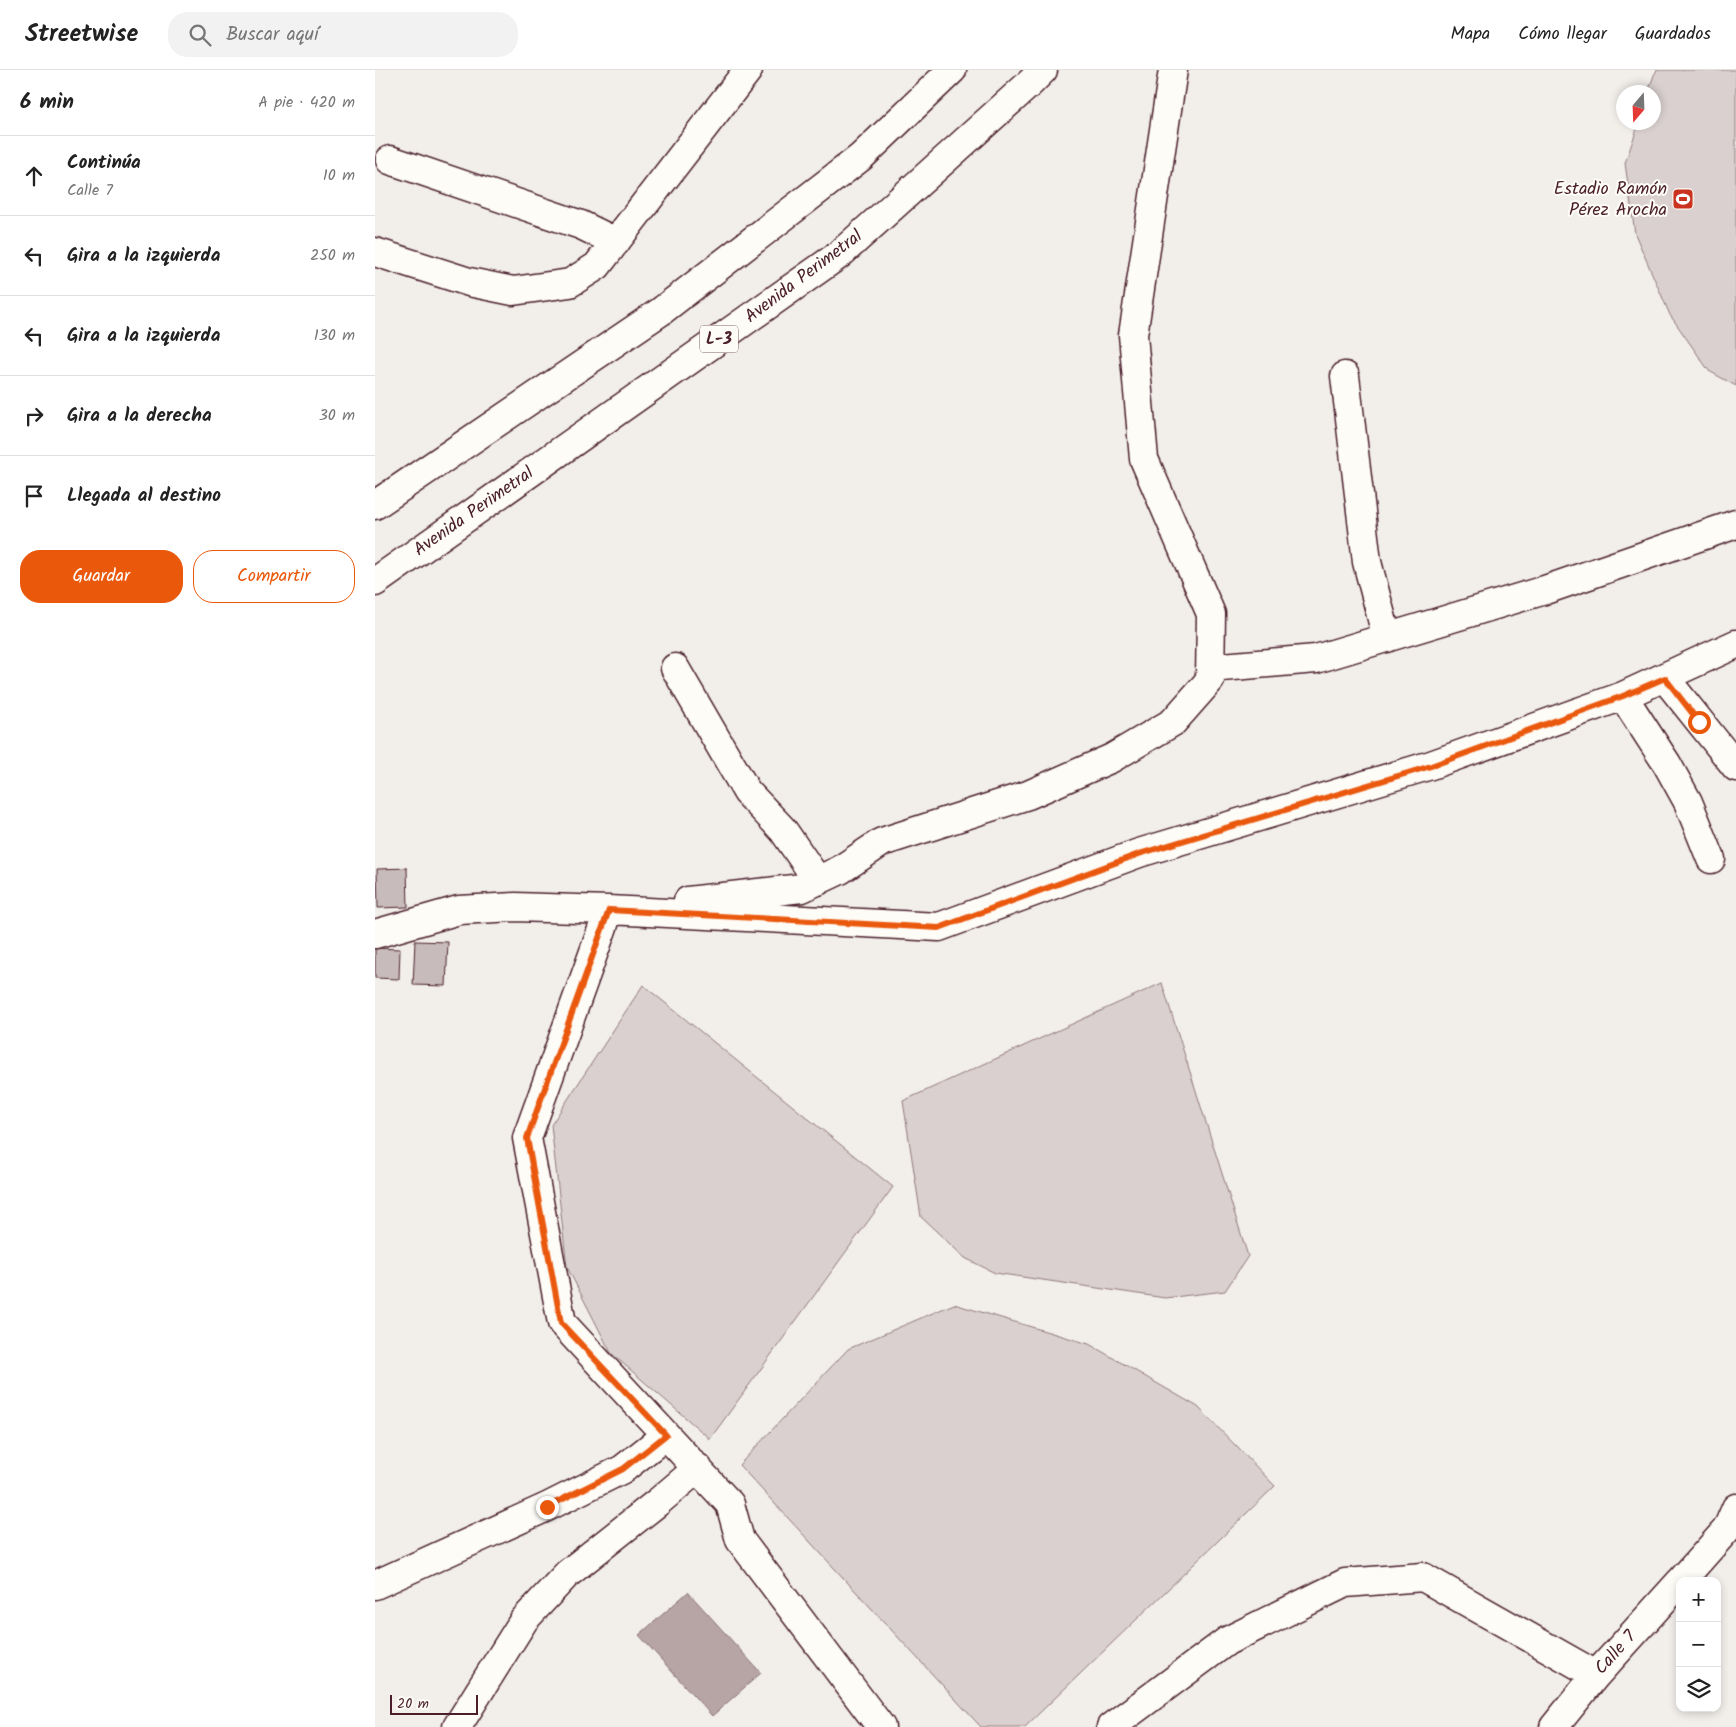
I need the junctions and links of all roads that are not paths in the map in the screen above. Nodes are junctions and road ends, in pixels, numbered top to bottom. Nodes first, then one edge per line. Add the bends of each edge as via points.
1 (748, 70) edge
2 (952, 70) edge
3 (1043, 70) edge
4 (1173, 70) edge
5 (390, 160) dead end
6 (616, 242) junction
7 (375, 252) edge
8 (1345, 376) dead end
9 (375, 505) edge
10 (1736, 524) edge
11 (375, 582) edge
12 (1387, 638) junction
13 (1736, 644) edge
14 (675, 668) dead end
15 (1210, 668) junction
16 (1665, 678) junction
17 (1623, 696) junction
18 (1736, 768) edge
19 (1711, 860) dead end
20 (818, 881) junction
21 (609, 910) junction
22 (375, 934) edge
23 (666, 1435) junction
24 (698, 1468) junction
25 (1736, 1508) edge
26 (1684, 1577) edge
27 (375, 1585) edge
28 (1676, 1585) edge
29 (1596, 1675) junction
30 (457, 1727) edge
31 (881, 1727) edge
32 (1111, 1727) edge
33 (1554, 1727) edge

1 - 6 main road
2 - 9 main road via 861,157 660,312
3 - 11 main road, Avenida Perimetral / L-3 via 840,254
4 - 15 main road via 1133,335 1144,460 1211,614
5 - 6 main road via 581,225
6 - 7 main road via 597,266 570,283 513,291 469,282
8 - 12 main road via 1367,562
10 - 12 main road via 1545,590
12 - 15 main road via 1317,658
13 - 16 main road
14 - 20 main road via 747,792 783,830
15 - 20 main road via 1210,680 1173,722 1112,758 1028,795 882,842 841,870
16 - 17 main road
16 - 18 main road
17 - 19 main road via 1667,764
17 - 21 main road via 1431,766 1139,854 939,928
20 - 21 main road via 802,888
21 - 22 main road via 515,907 459,910
21 - 23 main road via 527,1138 561,1323
23 - 24 main road
23 - 27 main road via 623,1469
24 - 30 main road via 567,1574 525,1620
24 - 31 main road via 730,1504 740,1540
25 - 26 main road, Calle 7 via 1727,1529
28 - 29 main road, Calle 7
29 - 32 main road via 1423,1577 1345,1583 1227,1641
29 - 33 main road, Calle 7

